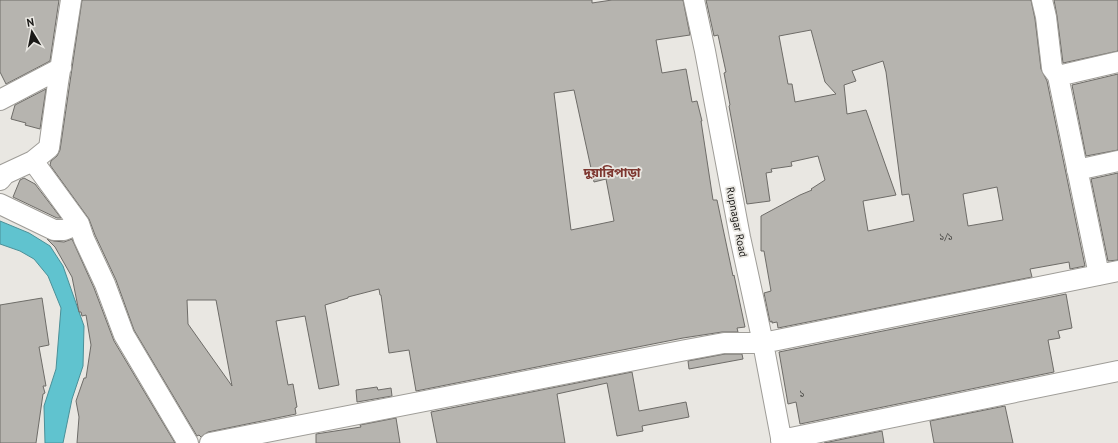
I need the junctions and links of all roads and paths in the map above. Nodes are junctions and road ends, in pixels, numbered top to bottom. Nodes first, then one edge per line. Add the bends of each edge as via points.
1 (72, 0) edge
2 (694, 0) edge
3 (1042, 0) edge
4 (1118, 62) edge
5 (61, 68) junction
6 (1058, 76) junction
7 (0, 100) edge
8 (33, 161) junction
9 (1118, 161) edge
10 (1077, 170) junction
11 (0, 180) edge
12 (0, 204) edge
13 (79, 224) junction
14 (1118, 271) edge
15 (1098, 276) junction
16 (763, 343) junction
17 (1118, 371) edge
18 (781, 442) edge
19 (188, 443) edge
20 (210, 443) edge

1 - 5 street
2 - 16 street, Rupnagar Road
3 - 6 street via 1052,68
4 - 6 street
5 - 7 street
5 - 8 street via 49,148
6 - 10 street
8 - 11 street via 5,174
8 - 13 street
9 - 10 street
10 - 15 street
12 - 13 street via 54,230 64,230
13 - 19 street via 124,335
14 - 15 street
15 - 16 street
16 - 18 street, Rupnagar Road
16 - 20 street via 724,343
17 - 18 street

